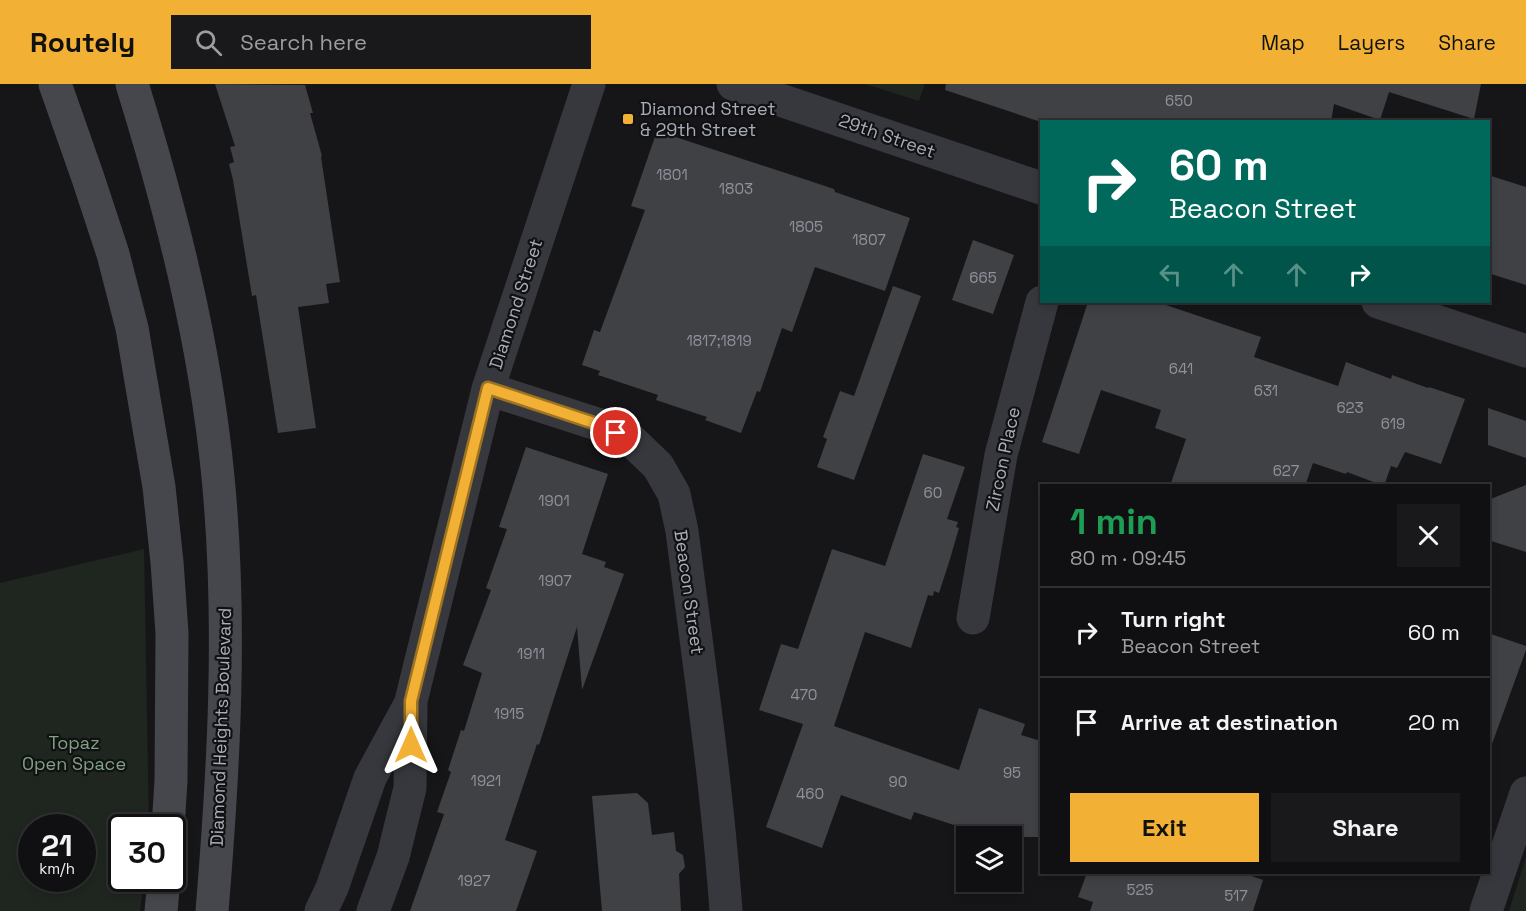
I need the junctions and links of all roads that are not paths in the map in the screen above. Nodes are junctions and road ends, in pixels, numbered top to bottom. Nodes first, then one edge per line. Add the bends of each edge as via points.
1 (55, 84) edge
2 (132, 84) edge
3 (589, 84) edge
4 (733, 84) edge
5 (1040, 188) edge
6 (1042, 303) edge
7 (1381, 303) edge
8 (1526, 351) edge
9 (488, 388) junction
10 (973, 618) dead end
11 (411, 701) junction
12 (1526, 793) edge
13 (169, 814) edge
14 (1484, 888) edge
15 (163, 892) edge
16 (161, 911) edge
17 (212, 911) edge
18 (321, 911) edge
19 (373, 911) edge
20 (726, 911) edge

1 - 13 main road via 113,254 129,317 159,487 172,633
2 - 17 main road, Diamond Heights Boulevard via 176,238 194,318 218,476 226,632
3 - 9 street, Diamond Street
4 - 5 street, 29th Street
6 - 10 street, Zircon Place via 1001,454
7 - 8 street
9 - 11 street, Diamond Street
9 - 20 street, Beacon Street via 600,425 632,441 658,466 674,494 712,764
11 - 18 street, Diamond Street via 370,778
11 - 19 street, Diamond Street via 410,788 393,857
12 - 14 street
15 - 16 main road

